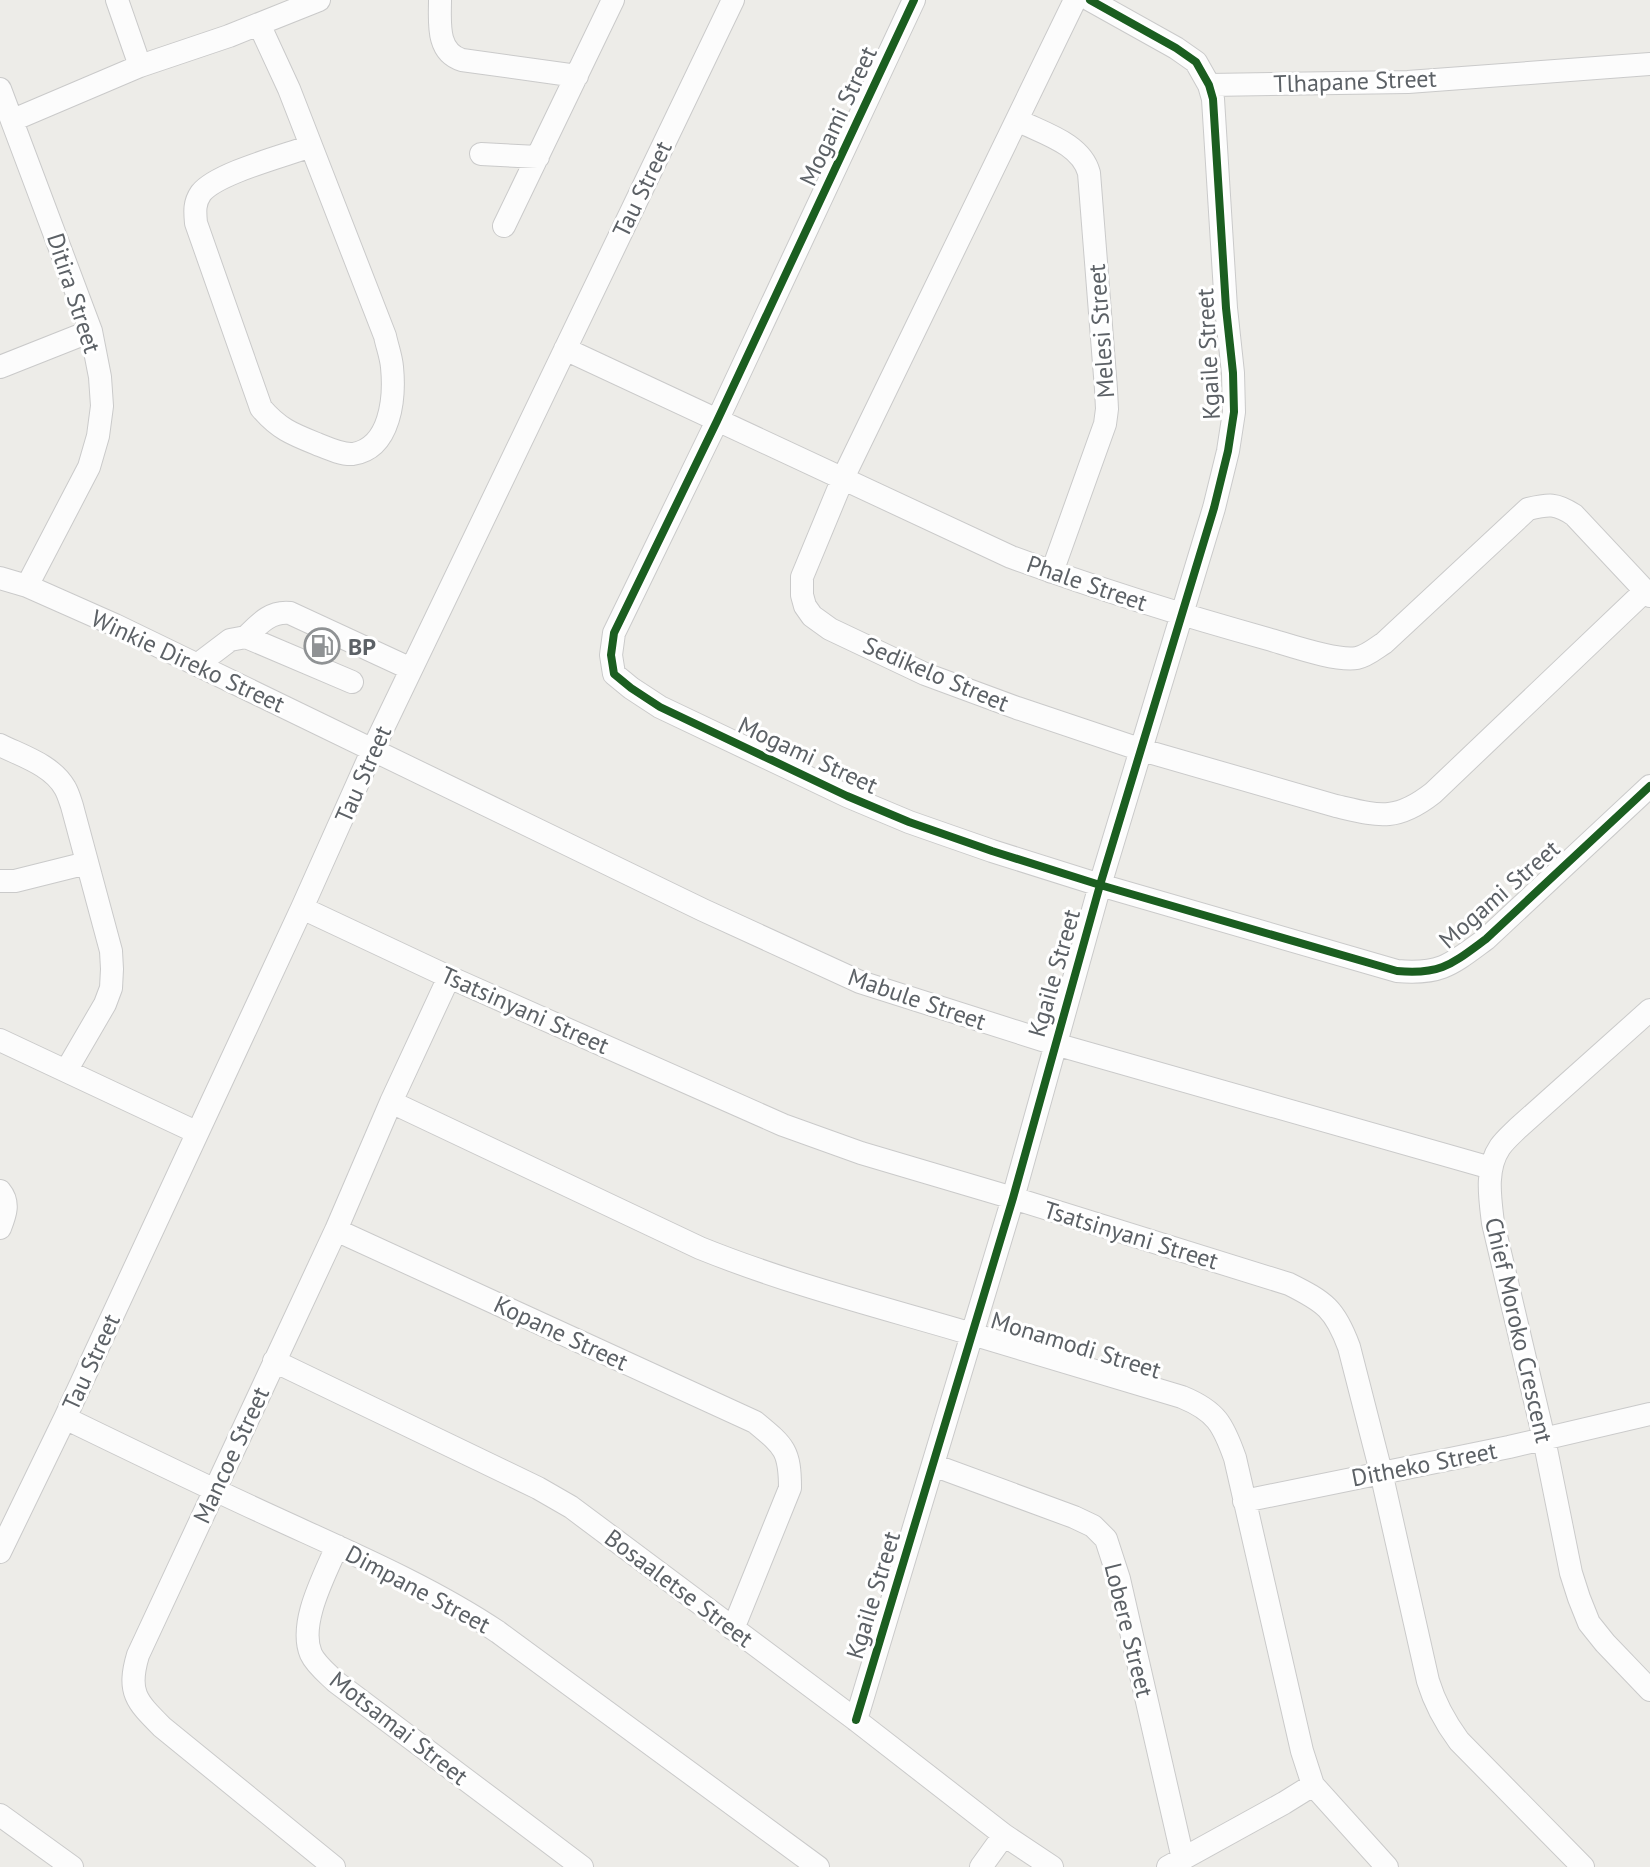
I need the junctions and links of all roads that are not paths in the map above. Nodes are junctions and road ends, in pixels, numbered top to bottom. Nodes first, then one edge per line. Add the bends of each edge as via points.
1 (117, 0) edge
2 (319, 0) edge
3 (440, 0) edge
4 (613, 0) edge
5 (733, 0) edge
6 (914, 0) edge
7 (1075, 0) edge
8 (1090, 0) edge
9 (259, 24) junction
10 (1650, 64) edge
11 (140, 66) junction
12 (577, 76) junction
13 (1209, 85) junction
14 (0, 89) edge
15 (13, 120) junction
16 (1017, 120) junction
17 (311, 146) junction
18 (481, 154) dead end
19 (538, 157) junction
20 (504, 226) dead end
21 (91, 331) junction
22 (565, 349) junction
23 (0, 367) edge
24 (717, 421) junction
25 (843, 478) junction
26 (1052, 572) junction
27 (0, 578) edge
28 (27, 586) junction
29 (1648, 594) edge
30 (1182, 615) junction
31 (246, 637) junction
32 (197, 665) junction
33 (411, 669) junction
34 (352, 682) dead end
35 (0, 745) edge
36 (373, 749) junction
37 (1142, 750) junction
38 (1650, 786) edge
39 (87, 863) junction
40 (0, 881) edge
41 (1100, 885) junction
42 (302, 908) junction
43 (449, 977) junction
44 (1650, 1010) edge
45 (0, 1040) edge
46 (1055, 1044) junction
47 (66, 1071) junction
48 (391, 1102) junction
49 (196, 1132) junction
50 (1491, 1168) junction
51 (0, 1191) edge
52 (1013, 1198) junction
53 (0, 1228) edge
54 (336, 1230) junction
55 (973, 1334) junction
56 (274, 1361) junction
57 (1650, 1414) edge
58 (65, 1418) junction
59 (1544, 1439) junction
60 (933, 1465) junction
61 (1381, 1472) junction
62 (214, 1490) junction
63 (1244, 1501) junction
64 (337, 1546) junction
65 (0, 1552) edge
66 (733, 1629) junction
67 (1650, 1690) edge
68 (856, 1720) junction
69 (1313, 1785) junction
70 (0, 1815) edge
71 (1004, 1835) junction
72 (1176, 1863) edge
73 (72, 1867) edge
74 (334, 1867) edge
75 (582, 1867) edge
76 (818, 1867) edge
77 (981, 1867) edge
78 (1052, 1867) edge
79 (1387, 1867) edge
80 (1583, 1867) edge

1 - 11 street
2 - 9 street
3 - 12 street via 443,45 452,57
4 - 12 street
5 - 22 street, Tau Street
6 - 24 street, Mogami Street
7 - 16 street, Sedikelo Street
8 - 13 street via 1196,62
9 - 11 street
9 - 17 street
10 - 13 street, Tlhapane Street via 1408,82
11 - 15 street
12 - 19 street
13 - 30 street, Kgaile Street via 1234,412
14 - 15 street, Ditira Street
15 - 21 street, Ditira Street
16 - 25 street, Sedikelo Street
16 - 26 street, Melesi Street via 1073,148 1086,162 1106,389 1105,424
17 - 17 street via 392,363 390,416 381,436 351,454 295,435 274,424 261,408 196,223 194,207 208,186
18 - 19 street
19 - 20 street
21 - 23 street
21 - 28 street, Ditira Street via 102,406 98,436 89,467
22 - 24 street, Phale Street
22 - 33 street, Tau Street
24 - 25 street, Phale Street
24 - 41 street, Mogami Street via 614,633 614,674 660,707 847,796 978,847
25 - 26 street, Phale Street
25 - 37 street, Sedikelo Street via 802,577 802,595 812,616 925,674
26 - 30 street, Phale Street
27 - 28 street, Winkie Direko Street
28 - 32 street, Winkie Direko Street
29 - 30 street, Phale Street via 1574,515 1560,506 1544,505 1528,509 1384,643 1358,658 1300,649
29 - 37 street, Sedikelo Street via 1433,793 1399,813 1336,806
30 - 37 street, Kgaile Street
31 - 32 street via 230,640
31 - 33 street via 265,618 290,613
31 - 34 street
32 - 36 street, Winkie Direko Street
33 - 36 street, Tau Street
35 - 39 street via 45,767 65,788
36 - 42 street, Tau Street
36 - 46 street, Mabule Street via 860,982
37 - 41 street, Kgaile Street
38 - 41 street, Mogami Street via 1486,939 1441,969 1421,973 1397,971
39 - 40 street
39 - 47 street via 111,951 111,988
41 - 46 street, Kgaile Street
42 - 43 street, Tsatsinyani Street
42 - 49 street, Tau Street
43 - 48 street, Mancoe Street
43 - 52 street, Tsatsinyani Street via 783,1125
44 - 50 street via 1518,1128 1499,1148
45 - 47 street
46 - 50 street, Mabule Street
46 - 52 street, Kgaile Street
47 - 49 street
48 - 54 street, Mancoe Street
48 - 55 street, Monamodi Street via 700,1248
49 - 58 street, Tau Street
50 - 59 street, Chief Moroko Crescent via 1493,1223
51 - 53 street via 6,1211
52 - 55 street, Kgaile Street
52 - 61 street, Tsatsinyani Street via 1289,1284 1317,1298 1342,1327
54 - 56 street, Mancoe Street
54 - 66 street, Kopane Street via 755,1422 782,1445 790,1464 790,1488
55 - 60 street, Kgaile Street
55 - 63 street, Monamodi Street via 1201,1405 1226,1435
56 - 62 street, Mancoe Street
56 - 66 street, Bosaaletse Street via 538,1488
57 - 59 street, Ditheko Street
58 - 62 street, Dimpane Street
58 - 65 street, Tau Street
59 - 61 street, Ditheko Street
59 - 67 street, Chief Moroko Crescent via 1571,1573 1589,1623
60 - 68 street, Kgaile Street
60 - 72 street, Lobere Street via 1074,1517 1106,1539 1119,1579
61 - 63 street, Ditheko Street
61 - 80 street, Tsatsinyani Street via 1435,1704 1459,1741
62 - 64 street, Dimpane Street
62 - 74 street, Mancoe Street via 138,1655 133,1689 162,1727
63 - 69 street, Monamodi Street
64 - 75 street, Motsamai Street via 309,1621 312,1656 336,1682
64 - 76 street, Dimpane Street via 485,1623
66 - 68 street, Bosaaletse Street
68 - 71 street, Bosaaletse Street
69 - 72 street
69 - 79 street, Monamodi Street
70 - 73 street
71 - 77 street
71 - 78 street, Bosaaletse Street

